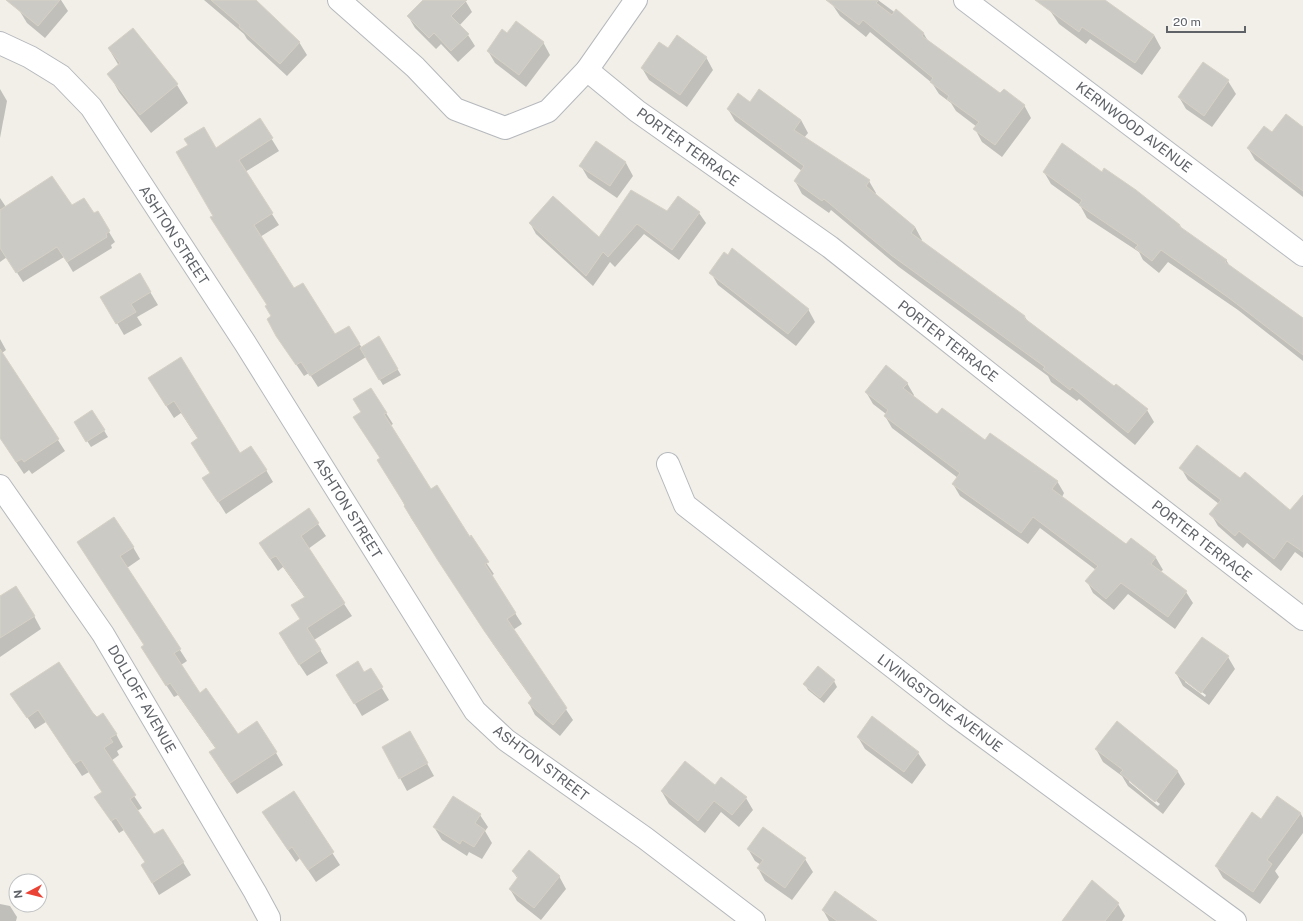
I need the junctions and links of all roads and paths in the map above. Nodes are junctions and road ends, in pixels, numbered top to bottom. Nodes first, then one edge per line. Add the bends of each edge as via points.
1 (338, 0) edge
2 (636, 0) edge
3 (965, 0) edge
4 (0, 43) edge
5 (587, 70) junction
6 (1303, 255) edge
7 (668, 464) dead end
8 (0, 486) edge
9 (1303, 619) edge
10 (269, 921) edge
11 (754, 921) edge
12 (1235, 921) edge

1 - 5 street via 415,67 455,109 505,128 548,111
2 - 5 street
3 - 6 street, KERNWOOD AVENUE
4 - 11 street, ASHTON STREET via 61,76 91,107 245,343 475,711 506,740 645,838
5 - 9 street, PORTER TERRACE via 637,111 830,247
7 - 12 street, LIVINGSTONE AVENUE via 685,505 956,716
8 - 10 street, DOLLOFF AVENUE via 104,634 255,892

